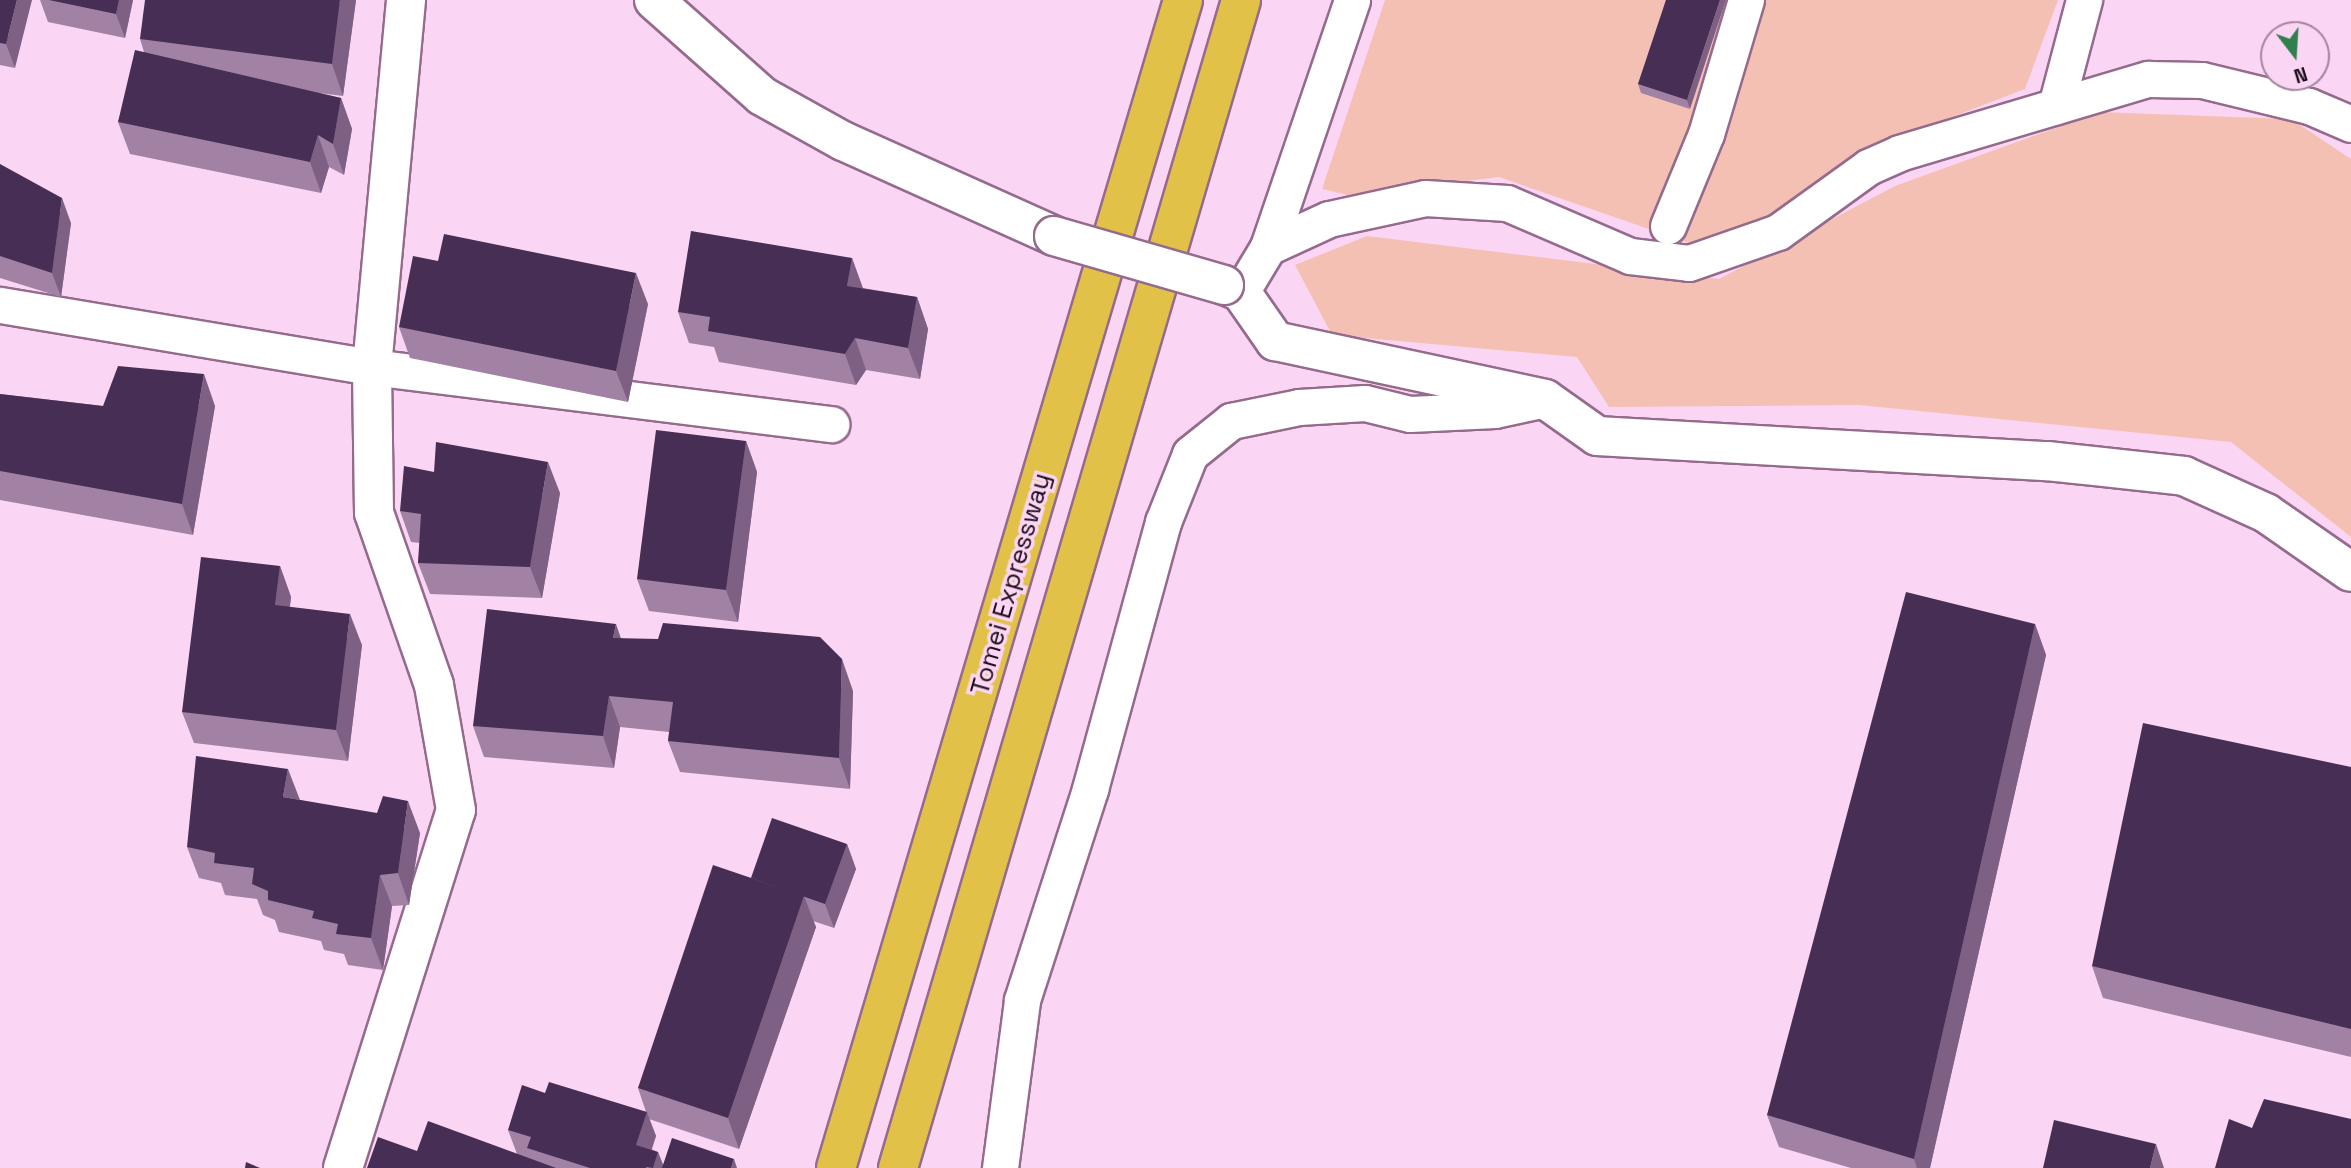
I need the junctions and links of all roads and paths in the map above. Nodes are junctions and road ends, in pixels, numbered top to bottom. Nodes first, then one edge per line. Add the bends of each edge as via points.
1 (406, 0) edge
2 (654, 0) edge
3 (1183, 0) edge
4 (1241, 0) edge
5 (1352, 0) edge
6 (1745, 0) edge
7 (2084, 0) edge
8 (2056, 106) junction
9 (2351, 124) edge
10 (1668, 226) dead end
11 (1268, 247) junction
12 (1233, 288) junction
13 (0, 305) edge
14 (372, 367) junction
15 (1545, 399) junction
16 (831, 424) dead end
17 (2351, 572) edge
18 (343, 1168) edge
19 (836, 1168) edge
20 (898, 1168) edge
21 (1000, 1168) edge

1 - 14 street
2 - 12 street, bridge via 762,96 843,142 1054,236
3 - 19 highway, Tomei Expressway
4 - 20 highway
5 - 11 street
6 - 10 street via 1706,134
7 - 8 street
8 - 9 street via 2148,79 2202,79 2309,106
8 - 11 street via 1899,153 1868,167 1778,232 1689,263 1630,256 1507,202 1425,198 1329,219
11 - 12 street
12 - 15 street via 1275,341
13 - 14 street
14 - 16 street
14 - 18 street via 374,513 434,685 456,810
15 - 17 street via 1597,436 2048,461 2184,476 2266,513
15 - 21 street via 1495,410 1410,414 1365,403 1299,407 1231,421 1190,454 1163,522 1090,789 1022,1000

